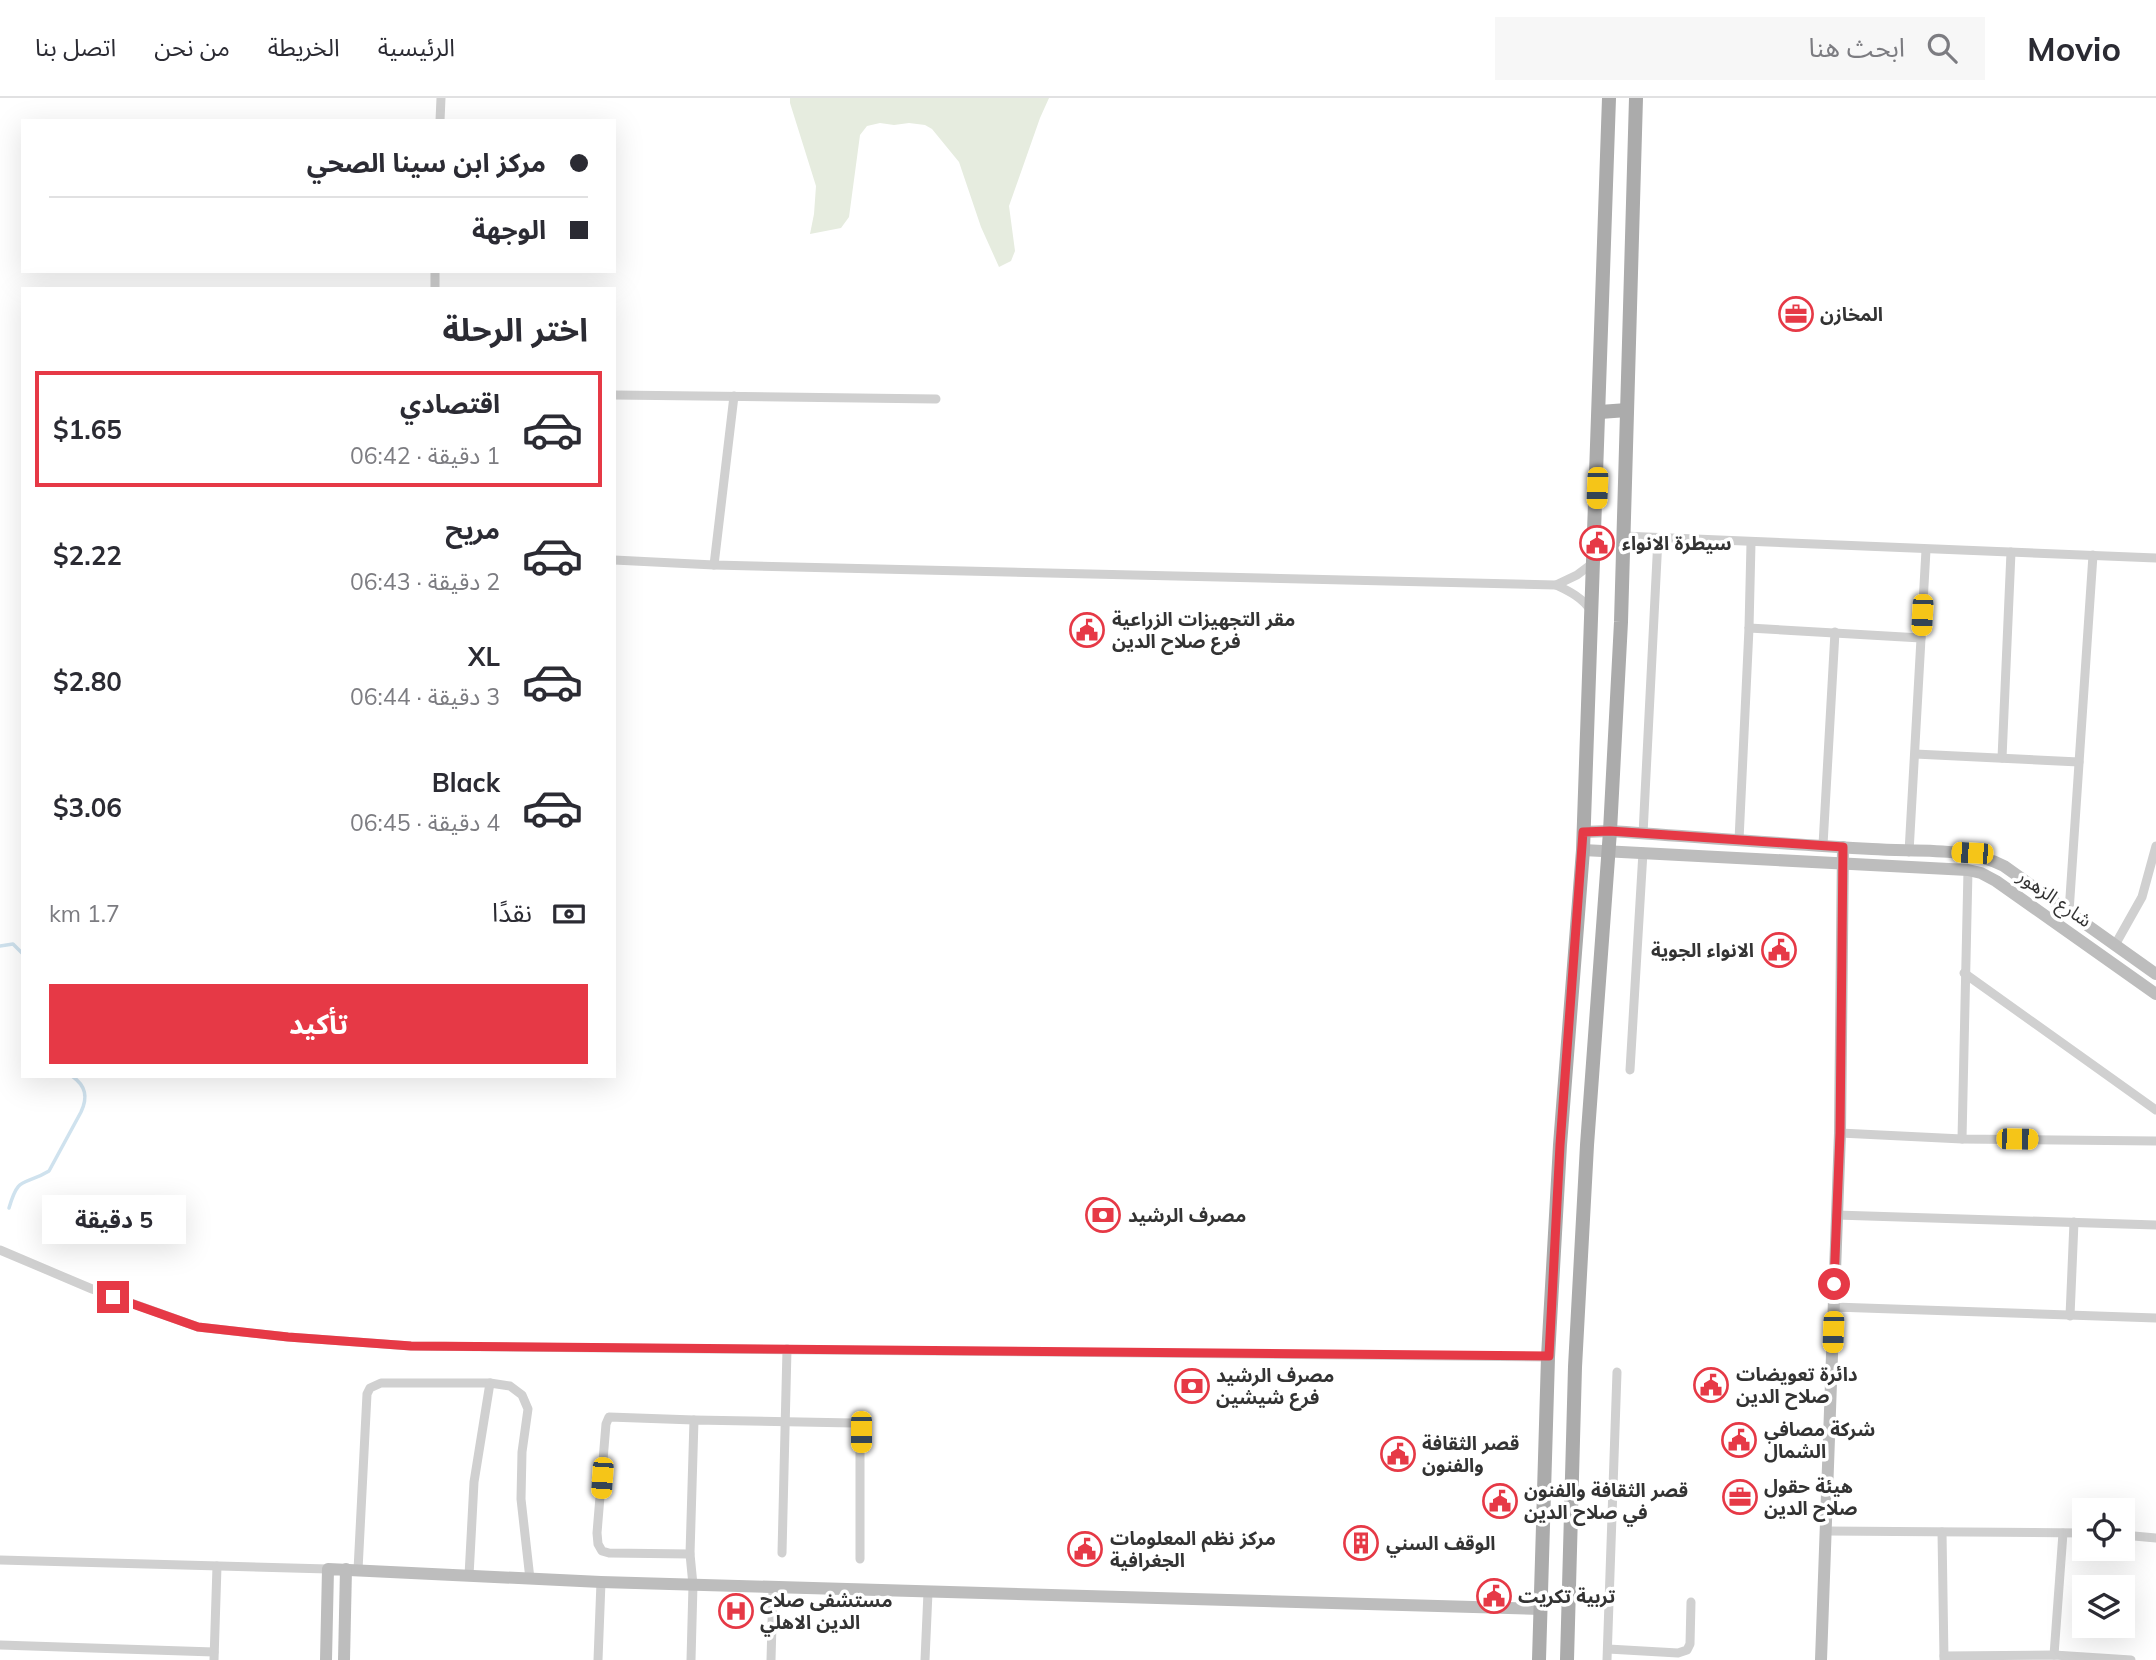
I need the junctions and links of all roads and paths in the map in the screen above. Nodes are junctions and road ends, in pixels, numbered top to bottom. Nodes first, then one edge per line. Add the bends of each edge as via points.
1 (441, 98) edge
2 (1609, 98) edge
3 (1636, 98) edge
4 (440, 119) edge
5 (616, 395) edge
6 (734, 396) junction
7 (936, 398) dead end
8 (1627, 410) junction
9 (1600, 412) junction
10 (1623, 536) junction
11 (1658, 538) junction
12 (1751, 543) junction
13 (1926, 550) junction
14 (2011, 552) junction
15 (2093, 555) junction
16 (2156, 558) edge
17 (616, 560) edge
18 (1594, 563) junction
19 (714, 565) junction
20 (1556, 585) junction
21 (1592, 612) junction
22 (1749, 628) junction
23 (1835, 632) junction
24 (1921, 638) junction
25 (1915, 754) junction
26 (2002, 758) junction
27 (2079, 762) junction
28 (1610, 831) junction
29 (1583, 832) junction
30 (1643, 834) junction
31 (1739, 840) junction
32 (1823, 845) junction
33 (2156, 846) edge
34 (1843, 847) junction
35 (1583, 850) junction
36 (1608, 850) junction
37 (1643, 852) junction
38 (1909, 852) junction
39 (1844, 863) junction
40 (1968, 870) junction
41 (2069, 912) junction
42 (2115, 945) junction
43 (1964, 974) junction
44 (2156, 974) edge
45 (2156, 994) edge
46 (1630, 1070) dead end
47 (2156, 1110) edge
48 (1840, 1133) junction
49 (1962, 1139) junction
50 (2156, 1142) edge
51 (1836, 1215) junction
52 (2074, 1222) junction
53 (2156, 1224) edge
54 (0, 1250) edge
55 (1833, 1307) junction
56 (2070, 1316) junction
57 (2156, 1318) edge
58 (787, 1349) junction
59 (1549, 1356) junction
60 (1617, 1373) dead end
61 (490, 1383) junction
62 (694, 1420) junction
63 (784, 1421) junction
64 (1827, 1531) junction
65 (1942, 1532) junction
66 (2063, 1533) junction
67 (2072, 1533) edge
68 (2135, 1536) edge
69 (2156, 1538) edge
70 (782, 1553) dead end
71 (690, 1554) junction
72 (860, 1559) dead end
73 (0, 1560) edge
74 (217, 1566) junction
75 (328, 1569) junction
76 (352, 1570) junction
77 (470, 1576) junction
78 (530, 1578) junction
79 (601, 1582) junction
80 (693, 1585) junction
81 (773, 1587) junction
82 (928, 1592) junction
83 (1691, 1602) dead end
84 (1541, 1609) junction
85 (0, 1646) edge
86 (1608, 1649) junction
87 (2054, 1655) junction
88 (214, 1656) edge
89 (1944, 1658) edge
90 (326, 1660) edge
91 (344, 1660) edge
92 (598, 1660) edge
93 (691, 1660) edge
94 (771, 1660) edge
95 (925, 1660) edge
96 (1539, 1660) edge
97 (1567, 1660) edge
98 (1608, 1660) edge
99 (1821, 1660) edge
100 (2131, 1660) edge

1 - 4 street
2 - 9 main road
3 - 8 main road
5 - 6 street
6 - 7 street
6 - 19 street
8 - 9 main road
8 - 10 main road
9 - 18 main road
10 - 11 street
10 - 28 main road
11 - 12 street
11 - 30 street
12 - 13 street
12 - 22 street
13 - 14 street
13 - 24 street
14 - 15 street
14 - 26 street
15 - 16 street
15 - 27 street
17 - 19 street
18 - 20 street
18 - 21 main road
19 - 20 street
20 - 21 street
21 - 29 main road
22 - 23 street
22 - 31 street
23 - 24 street
23 - 32 street
24 - 25 street
25 - 26 street
25 - 38 street
26 - 27 street
27 - 41 street
28 - 29 street, شارع الزهور
28 - 30 street, شارع الزهور
28 - 36 main road
29 - 35 main road
30 - 31 street, شارع الزهور
31 - 32 street, شارع الزهور
32 - 34 street, شارع الزهور
33 - 42 street via 2142,897
34 - 38 street, شارع الزهور
34 - 39 street
35 - 36 street, شارع الزهور
35 - 59 main road
36 - 37 street, شارع الزهور
36 - 97 main road via 1577,1325
37 - 39 street, شارع الزهور
37 - 46 street
38 - 41 street, شارع الزهور via 1988,857
39 - 40 street, شارع الزهور
39 - 48 street
40 - 43 street
40 - 45 street, شارع الزهور via 1996,881
41 - 42 street, شارع الزهور
42 - 44 street, شارع الزهور
43 - 47 street
43 - 49 street
48 - 49 street
48 - 51 street
49 - 50 street
51 - 52 street
51 - 55 street
52 - 53 street
52 - 56 street
54 - 58 street via 198,1327 411,1346
55 - 56 street
55 - 64 street
56 - 57 street
58 - 59 street
58 - 63 street
59 - 84 main road
60 - 86 street
61 - 76 street via 381,1383 370,1388
61 - 77 street via 474,1482
61 - 78 street via 510,1386 523,1395 528,1409 522,1499
62 - 63 street
62 - 71 street
62 - 71 street via 608,1417 597,1533 602,1551 609,1553
63 - 70 street
63 - 72 street via 860,1426
64 - 65 street
64 - 99 street
65 - 66 street
65 - 89 street
66 - 67 street
66 - 87 street
68 - 69 street
71 - 80 street
73 - 74 street
74 - 75 street
74 - 88 street
75 - 76 street
75 - 90 street
76 - 77 street
76 - 91 street
77 - 78 street
78 - 79 street
79 - 80 street
79 - 92 street
80 - 81 street
80 - 93 street
81 - 82 street
81 - 94 street
82 - 84 street
82 - 95 street
83 - 86 street via 1687,1650
84 - 96 main road
85 - 88 street
86 - 98 street
87 - 89 street
87 - 100 street

